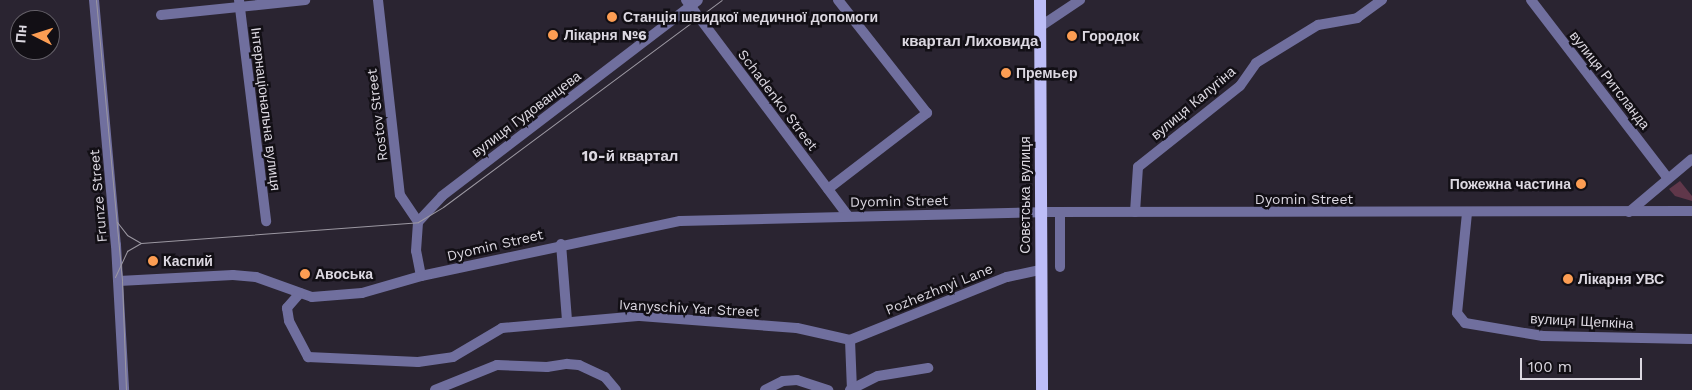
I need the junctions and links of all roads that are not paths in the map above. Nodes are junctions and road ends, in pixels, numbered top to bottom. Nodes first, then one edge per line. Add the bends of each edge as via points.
1 (94, 0) edge
2 (305, 0) edge
3 (378, 0) edge
4 (838, 0) edge
5 (1040, 0) edge
6 (1080, 0) edge
7 (1382, 0) edge
8 (1531, 0) edge
9 (692, 2) edge
10 (239, 4) edge
11 (161, 15) dead end
12 (1041, 26) junction
13 (1692, 159) edge
14 (1667, 177) junction
15 (828, 189) junction
16 (1692, 211) edge
17 (1040, 212) junction
18 (1060, 212) junction
19 (1135, 212) junction
20 (1630, 212) junction
21 (1467, 213) junction
22 (848, 216) junction
23 (266, 221) dead end
24 (418, 222) junction
25 (561, 244) junction
26 (1060, 267) dead end
27 (1040, 270) junction
28 (421, 276) junction
29 (119, 281) junction
30 (300, 293) junction
31 (567, 320) junction
32 (1692, 339) edge
33 (850, 340) junction
34 (928, 368) dead end
35 (124, 390) edge
36 (435, 390) edge
37 (616, 390) edge
38 (765, 390) edge
39 (828, 390) edge
40 (851, 390) edge
41 (1042, 390) edge

1 - 29 street, Frunze Street
2 - 10 street
3 - 24 street, Rostov Street via 400,195
4 - 15 street via 927,113
5 - 12 main road, Совєтська вулиця
6 - 12 street
7 - 19 street, вулиця Калугіна via 1357,18 1318,25 1256,63 1240,86 1138,167
8 - 14 street, вулиця Ритсланда
9 - 15 street, Schadenko Street
9 - 24 street, вулиця Гудованцева via 442,196
10 - 11 street
10 - 23 street, Інтернаціональна вулиця
12 - 17 main road, Совєтська вулиця
13 - 14 street
14 - 20 street
15 - 22 street, Schadenko Street
16 - 20 street, Dyomin Street
17 - 18 street, Dyomin Street
17 - 22 street, Dyomin Street
17 - 27 main road, Совєтська вулиця
18 - 19 street, Dyomin Street
18 - 26 street
19 - 21 street, Dyomin Street
20 - 21 street, Dyomin Street
21 - 32 street, вулиця Щепкіна via 1457,313 1465,323 1544,336
22 - 25 street, Dyomin Street via 680,221
24 - 28 street via 416,251
25 - 28 street, Dyomin Street
25 - 31 street
27 - 33 street, Pozhezhnyi Lane via 1008,277
27 - 41 main road, Совєтська вулиця
28 - 30 street, Dyomin Street via 362,293 312,296
29 - 30 street, Dyomin Street via 232,275 256,277
29 - 35 street, Frunze Street
30 - 31 street, Ivanyschiv Yar Street via 287,308 289,321 308,356 418,362 453,357 502,328
31 - 33 street, Ivanyschiv Yar Street via 650,317 797,328
33 - 40 street
34 - 40 street via 878,376
36 - 37 street via 498,365 547,367 567,364 579,365 605,377
38 - 39 street via 783,381 797,380

